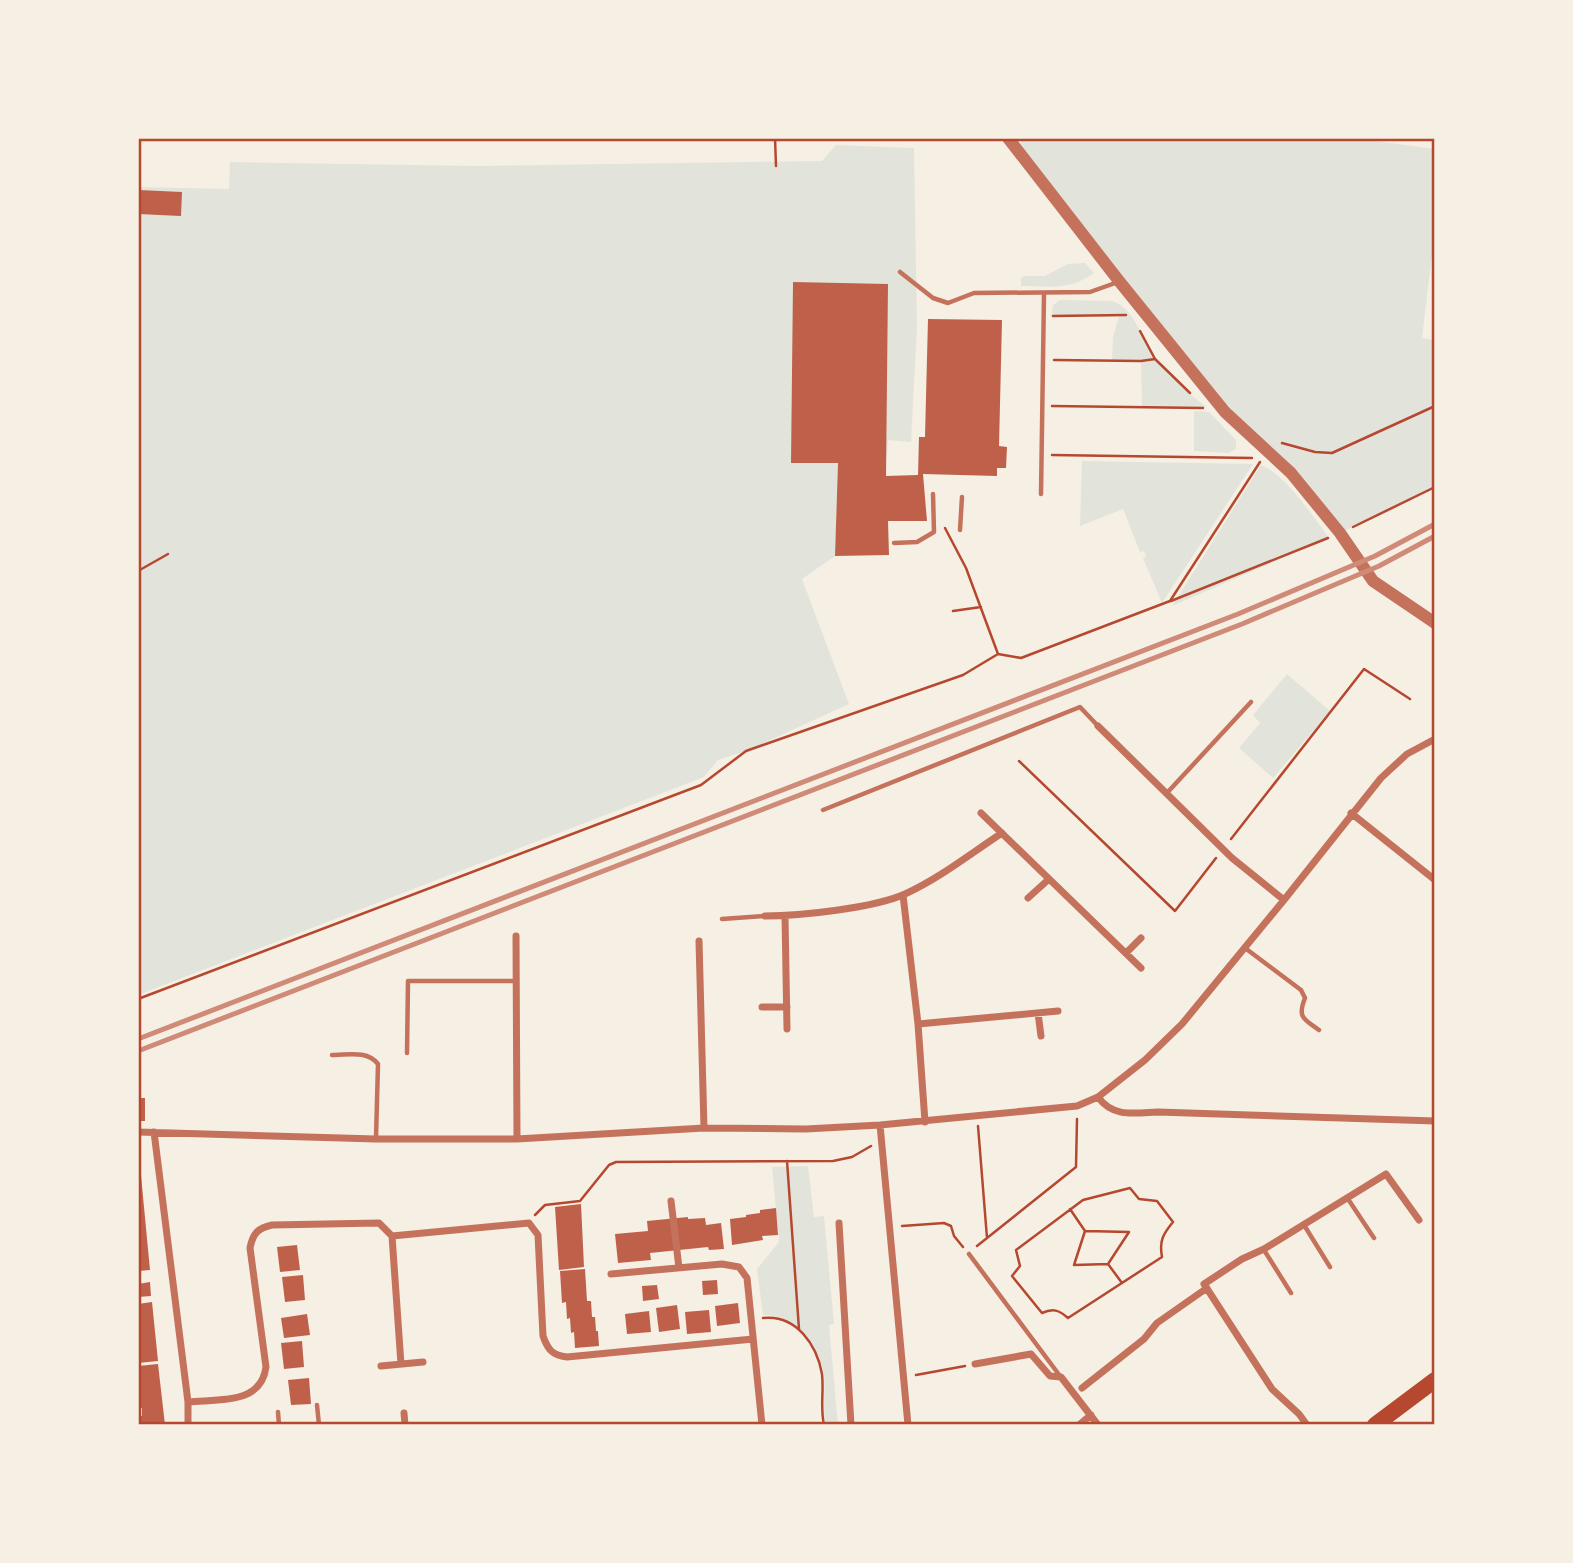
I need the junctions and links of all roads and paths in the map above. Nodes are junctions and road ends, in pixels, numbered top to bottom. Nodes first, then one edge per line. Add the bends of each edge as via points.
1 (775, 138) edge
2 (1008, 138) edge
3 (776, 166) dead end
4 (900, 272) dead end
5 (1119, 281) junction
6 (1044, 294) junction
7 (1130, 314) dead end
8 (1044, 316) junction
9 (1155, 359) dead end
10 (1042, 360) junction
11 (1042, 406) junction
12 (1435, 406) edge
13 (1206, 407) dead end
14 (1268, 452) junction
15 (1041, 455) junction
16 (1435, 487) edge
17 (933, 494) dead end
18 (1041, 494) dead end
19 (962, 498) dead end
20 (944, 526) dead end
21 (960, 530) dead end
22 (1340, 533) junction
23 (894, 543) dead end
24 (168, 554) dead end
25 (138, 571) edge
26 (1170, 601) junction
27 (981, 607) junction
28 (953, 611) dead end
29 (1435, 623) edge
30 (998, 654) junction
31 (1410, 699) dead end
32 (1251, 702) dead end
33 (1098, 726) joint
34 (1435, 739) edge
35 (1019, 761) dead end
36 (1166, 794) junction
37 (823, 810) dead end
38 (981, 813) dead end
39 (1351, 813) junction
40 (1002, 833) junction
41 (1223, 850) junction
42 (1049, 879) junction
43 (1435, 880) edge
44 (903, 895) junction
45 (1028, 898) dead end
46 (1284, 900) junction
47 (765, 916) joint
48 (785, 916) junction
49 (722, 919) dead end
50 (516, 936) dead end
51 (1141, 938) dead end
52 (699, 941) dead end
53 (1245, 948) junction
54 (1126, 953) junction
55 (1141, 968) dead end
56 (516, 981) junction
57 (138, 999) edge
58 (762, 1007) dead end
59 (787, 1007) junction
60 (1058, 1011) dead end
61 (1038, 1013) junction
62 (918, 1024) junction
63 (787, 1029) dead end
64 (1319, 1030) dead end
65 (1041, 1036) dead end
66 (407, 1053) dead end
67 (332, 1055) dead end
68 (1098, 1097) junction
69 (1077, 1106) junction
70 (977, 1116) junction
71 (1435, 1121) edge
72 (925, 1122) junction
73 (880, 1125) junction
74 (869, 1126) junction
75 (704, 1128) junction
76 (138, 1132) edge
77 (154, 1132) junction
78 (376, 1139) junction
79 (517, 1139) junction
80 (788, 1161) junction
81 (1348, 1199) junction
82 (671, 1202) dead end
83 (1070, 1209) junction
84 (1419, 1220) dead end
85 (529, 1223) junction
86 (839, 1223) dead end
87 (1304, 1225) junction
88 (889, 1227) junction
89 (1085, 1231) junction
90 (392, 1236) junction
91 (987, 1238) junction
92 (1374, 1238) dead end
93 (1264, 1249) junction
94 (969, 1254) junction
95 (1108, 1264) junction
96 (1330, 1267) dead end
97 (679, 1268) junction
98 (611, 1274) dead end
99 (1122, 1283) junction
100 (1207, 1288) junction
101 (1291, 1293) dead end
102 (753, 1319) junction
103 (799, 1329) junction
104 (753, 1339) junction
105 (423, 1362) dead end
106 (401, 1364) junction
107 (975, 1364) joint
108 (381, 1366) dead end
109 (926, 1373) dead end
110 (1061, 1377) junction
111 (1435, 1380) edge
112 (1082, 1388) dead end
113 (188, 1402) junction
114 (317, 1405) dead end
115 (278, 1412) dead end
116 (404, 1413) dead end
117 (1091, 1415) junction
118 (188, 1425) edge
119 (279, 1425) edge
120 (319, 1425) edge
121 (405, 1425) edge
122 (762, 1425) edge
123 (824, 1425) edge
124 (851, 1425) edge
125 (908, 1425) edge
126 (1079, 1425) edge
127 (1098, 1425) edge
128 (1307, 1425) edge
129 (1375, 1425) edge

1 - 3 path
2 - 5 street
4 - 6 lane via 933,299 948,303 974,293
5 - 6 lane via 1090,292
5 - 14 street via 1225,412
6 - 8 lane
7 - 8 path
8 - 10 lane
9 - 10 path
10 - 11 lane
11 - 13 path
11 - 15 lane
12 - 14 path via 1332,453 1277,442
14 - 22 street
15 - 18 lane
15 - 26 path via 1262,459
16 - 22 path
17 - 23 lane via 934,532 917,542
19 - 21 lane
20 - 27 path
22 - 26 path
22 - 29 street via 1373,582
24 - 25 path
26 - 30 path via 1021,658
27 - 28 path
27 - 30 path
30 - 57 path via 963,675 746,751 701,785
31 - 41 path via 1364,669
32 - 36 lane
33 - 36 street
33 - 37 lane via 1080,707
34 - 39 street via 1407,754
35 - 41 path via 1175,911
36 - 41 street
38 - 40 street
39 - 43 street
39 - 46 street
40 - 42 street
40 - 44 street
41 - 46 street
42 - 45 street
42 - 54 street
44 - 48 street
44 - 62 street
46 - 53 street
47 - 48 street
47 - 49 lane
48 - 59 street
50 - 56 street
51 - 54 street
52 - 75 street
53 - 64 lane via 1301,990 1305,998 1300,1011
53 - 68 street via 1182,1024
54 - 55 street
56 - 66 lane via 408,981
56 - 79 street
58 - 59 street
59 - 63 street
60 - 61 street
61 - 62 street
61 - 65 street
62 - 72 street
67 - 78 lane via 364,1054 378,1064
68 - 69 street
68 - 71 street via 1118,1114
69 - 70 street
69 - 91 path via 1076,1167
70 - 72 street
70 - 91 path
72 - 73 street
73 - 74 street
73 - 88 street
74 - 75 street
74 - 80 path via 870,1146 852,1157
75 - 79 street
76 - 77 street
77 - 78 street
77 - 113 street
78 - 79 street
80 - 85 path via 616,1162 580,1201 545,1205
80 - 103 path
81 - 84 street via 1386,1174
81 - 87 street
81 - 92 lane
82 - 97 street
83 - 89 path
83 - 99 path via 1083,1200 1130,1188 1139,1199 1157,1201 1173,1222 1160,1245 1162,1257
83 - 99 path via 1016,1250 1020,1266 1012,1276 1042,1313 1050,1309 1068,1318
85 - 90 street
85 - 104 street via 538,1235 543,1336 555,1355
86 - 124 street
87 - 93 street
87 - 96 lane
88 - 94 path via 944,1223 951,1226
88 - 125 street
89 - 95 path via 1074,1265
89 - 95 path via 1129,1232
90 - 106 street
90 - 113 street via 379,1223 261,1227 252,1236 250,1248 264,1379 247,1396
91 - 94 path
93 - 100 street via 1204,1284
93 - 101 lane
94 - 110 lane
95 - 99 path
97 - 98 street
97 - 102 street via 739,1267 747,1278
100 - 112 street via 1157,1323 1144,1339
100 - 128 street via 1272,1389
102 - 103 path via 773,1317
102 - 104 street
103 - 123 path via 818,1360
104 - 122 street
105 - 106 street
106 - 108 street
107 - 109 path
107 - 110 street via 1031,1354 1051,1376
110 - 117 street
111 - 129 main road
113 - 118 street
114 - 120 lane
115 - 119 lane
116 - 121 street
117 - 126 street
117 - 127 street

